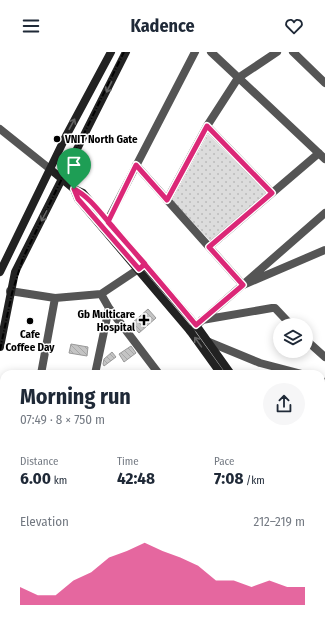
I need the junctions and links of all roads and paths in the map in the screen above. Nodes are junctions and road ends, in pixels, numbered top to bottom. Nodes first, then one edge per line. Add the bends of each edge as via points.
1 (111, 52) edge
2 (126, 52) edge
3 (195, 52) edge
4 (211, 52) edge
5 (277, 52) edge
6 (293, 52) edge
7 (238, 78) junction
8 (325, 83) edge
9 (207, 126) junction
10 (0, 129) edge
11 (322, 156) edge
12 (136, 165) junction
13 (50, 169) junction
14 (63, 180) junction
15 (74, 189) junction
16 (272, 193) junction
17 (167, 200) junction
18 (325, 213) edge
19 (108, 222) junction
20 (209, 247) junction
21 (325, 251) edge
22 (142, 266) junction
23 (0, 272) edge
24 (243, 285) junction
25 (10, 291) junction
26 (101, 294) junction
27 (55, 298) junction
28 (109, 308) junction
29 (284, 318) edge
30 (196, 325) junction
31 (209, 342) junction
32 (313, 346) edge
33 (0, 347) edge
34 (325, 357) edge
35 (42, 370) edge
36 (96, 370) edge
37 (155, 370) edge
38 (219, 370) edge
39 (228, 370) edge
40 (287, 370) edge

13 -> 1 main road via 60,141
2 -> 14 main road
3 - 12 street
4 - 7 street
5 - 7 street
6 - 8 street
7 - 9 street
7 - 11 street
9 - 16 street
9 - 17 street
10 - 13 street
11 - 16 street
12 - 17 street
12 - 19 street
13 - 14 main road
13 - 23 main road
14 - 15 main road
14 -> 25 main road via 15,272
15 - 19 main road via 83,193
15 - 22 main road via 78,199
16 - 20 street
17 - 20 street
18 - 24 street
19 - 22 main road
20 - 24 street
21 - 24 street
22 - 26 street
22 - 30 main road
24 - 30 street
25 - 27 street
25 - 33 main road
26 - 27 street
26 - 28 street
27 - 35 street
28 - 36 street
28 - 37 street
29 - 30 street via 272,308
30 - 31 main road
38 -> 30 main road
31 - 39 main road
31 - 40 street via 260,363
32 - 34 street

